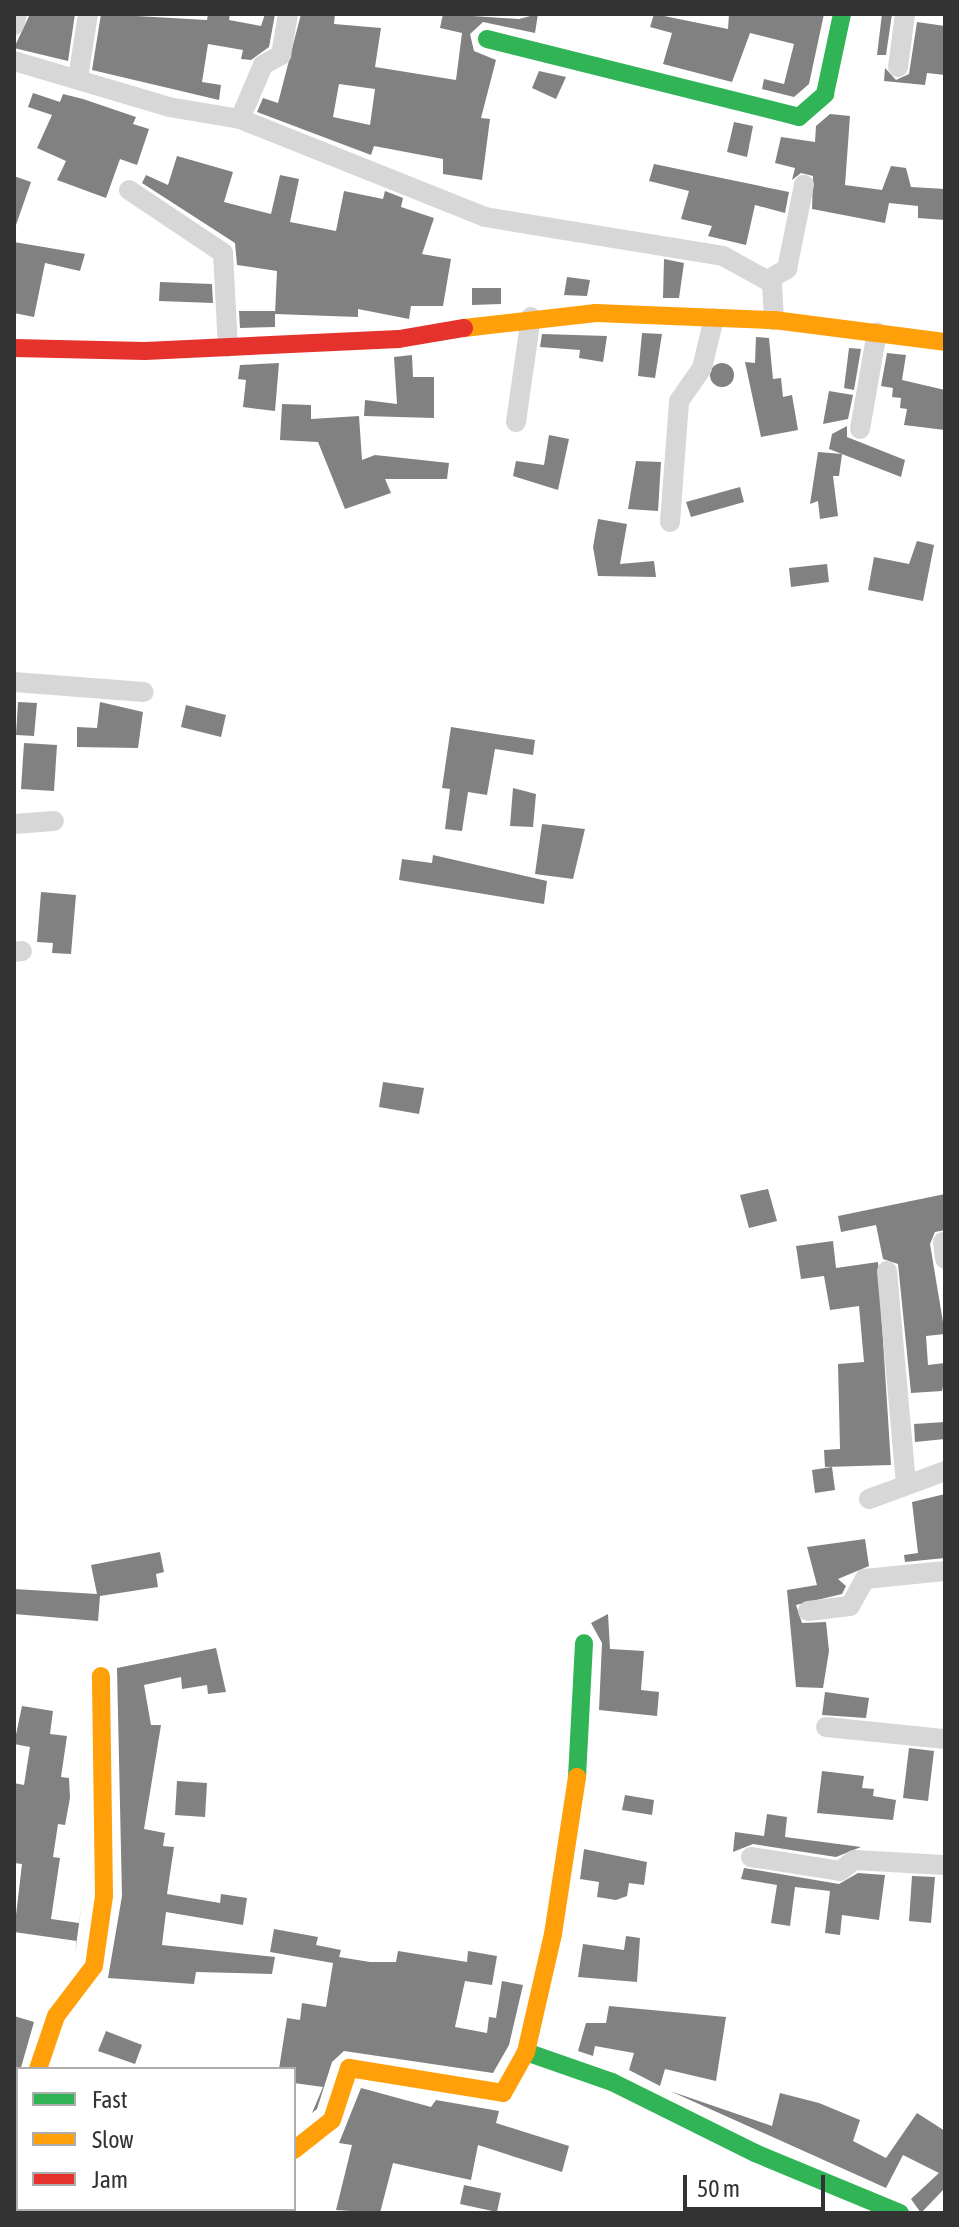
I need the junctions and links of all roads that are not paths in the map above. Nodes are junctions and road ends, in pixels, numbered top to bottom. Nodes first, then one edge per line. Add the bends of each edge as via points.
1 (17, 14) edge
2 (88, 14) edge
3 (288, 14) edge
4 (842, 14) edge
5 (905, 14) edge
6 (14, 25) edge
7 (487, 39) dead end
8 (14, 61) edge
9 (898, 67) dead end
10 (78, 78) junction
11 (240, 119) junction
12 (804, 185) dead end
13 (129, 190) dead end
14 (769, 279) junction
15 (531, 317) junction
16 (714, 318) junction
17 (774, 320) junction
18 (877, 332) junction
19 (945, 342) edge
20 (228, 347) junction
21 (14, 348) edge
22 (516, 422) dead end
23 (860, 429) dead end
24 (670, 522) dead end
25 (14, 682) edge
26 (144, 692) dead end
27 (54, 821) dead end
28 (14, 824) edge
29 (887, 1271) dead end
30 (945, 1471) edge
31 (906, 1484) junction
32 (869, 1499) dead end
33 (945, 1571) edge
34 (808, 1611) dead end
35 (584, 1643) dead end
36 (101, 1676) dead end
37 (826, 1727) dead end
38 (945, 1739) edge
39 (751, 1857) dead end
40 (945, 1865) edge
41 (526, 2052) junction
42 (39, 2067) edge
43 (296, 2148) edge
44 (900, 2213) edge

1 - 6 street
2 - 10 street
3 - 11 street via 281,55 263,65
4 - 7 street via 825,94 812,112 799,117
5 - 9 street
8 - 10 street
10 - 11 street via 169,107
11 - 14 street via 485,217 723,256
12 - 14 street via 787,269
13 - 20 street via 223,253
14 - 17 street
15 - 16 street
15 - 20 street via 399,339
15 - 22 street
16 - 17 street
16 - 24 street via 702,368 679,401
17 - 18 street
18 - 19 street
18 - 23 street
20 - 21 street
25 - 26 street
27 - 28 street
29 - 31 street
30 - 31 street
31 - 32 street
33 - 34 street via 865,1579 850,1606
35 - 41 street via 578,1770 553,1934
36 - 42 street via 104,1896 94,1966 56,2016
37 - 38 street
39 - 40 street via 840,1871 854,1860
41 - 43 street via 503,2093 349,2068 332,2120
41 - 44 street via 612,2082 755,2153

